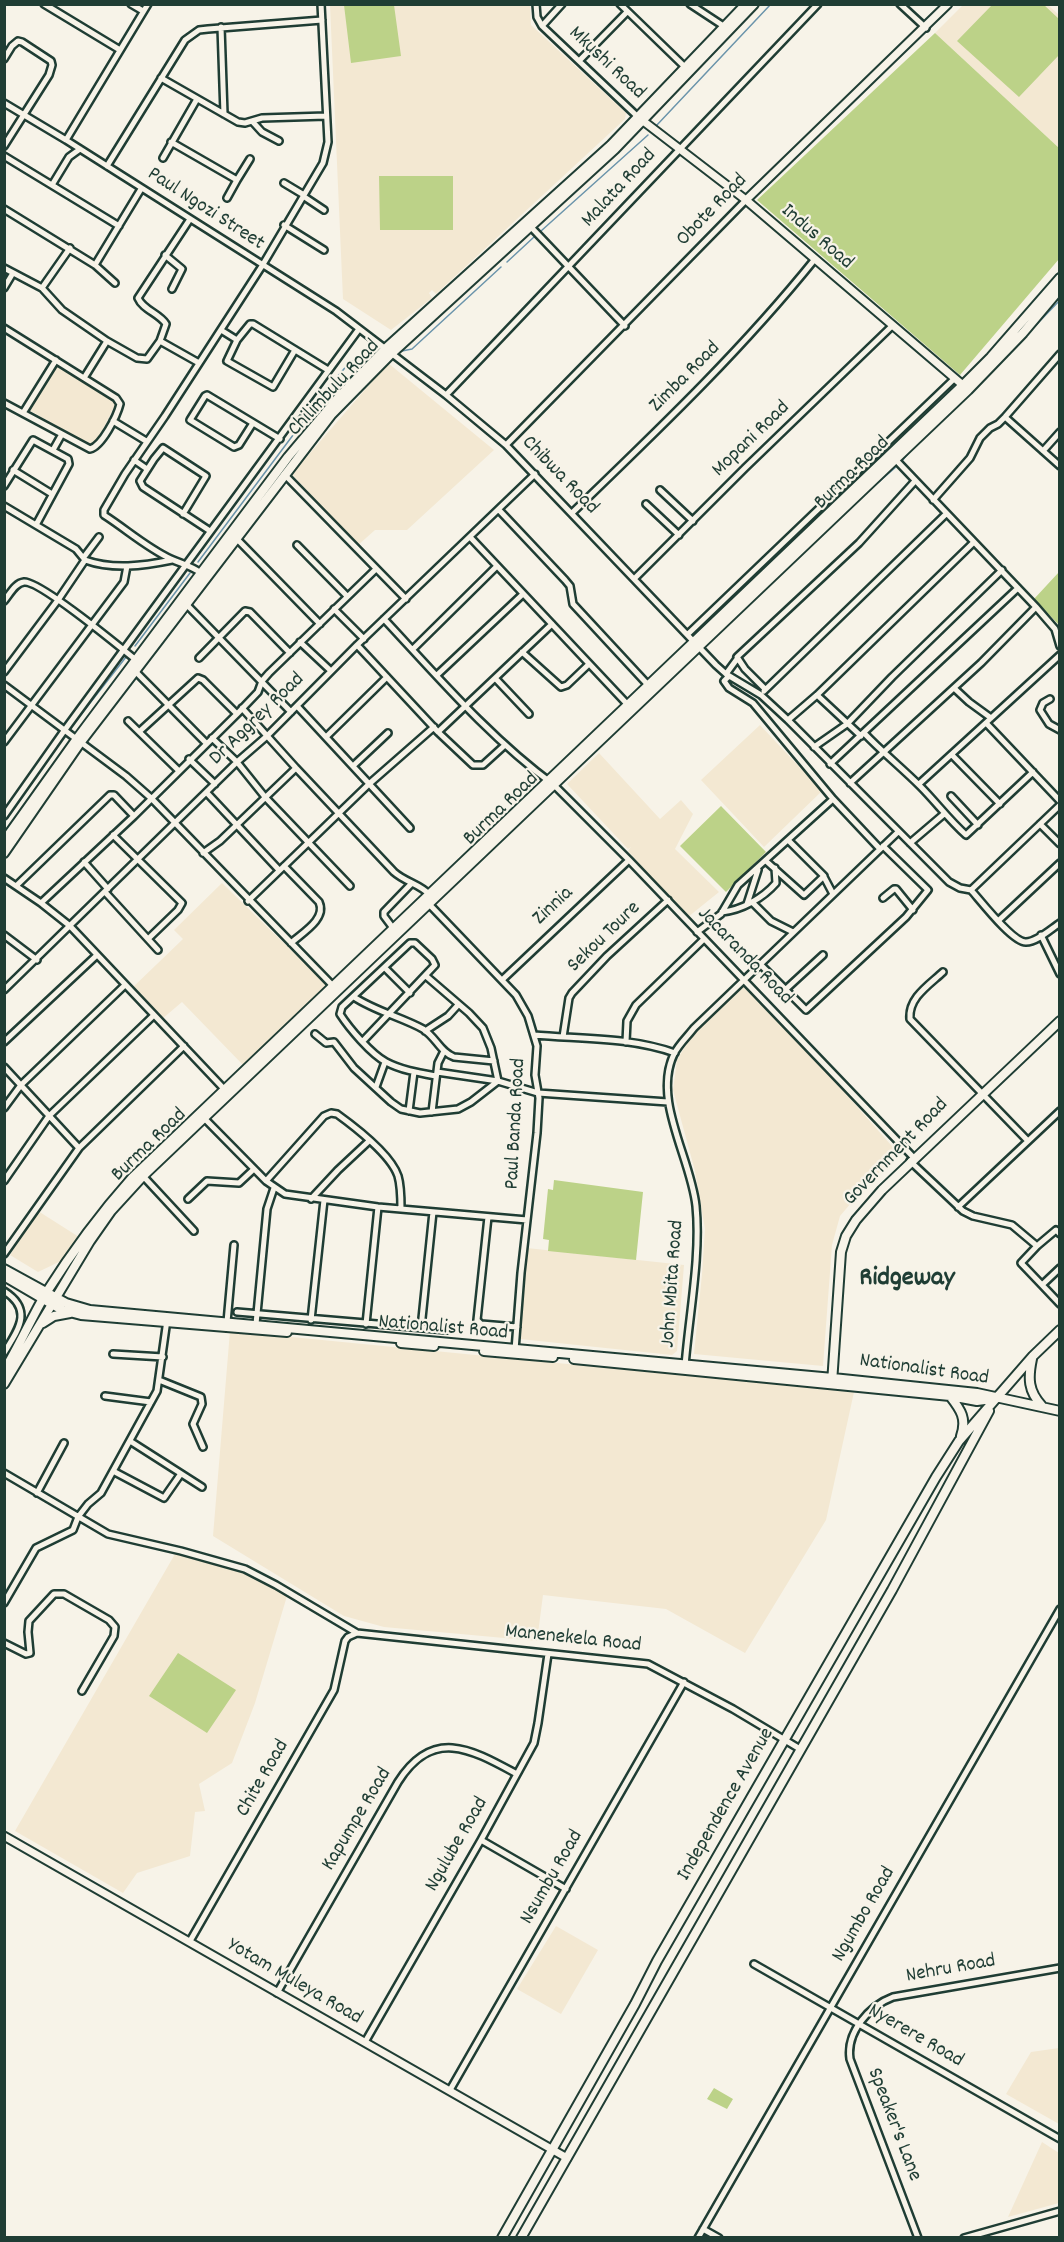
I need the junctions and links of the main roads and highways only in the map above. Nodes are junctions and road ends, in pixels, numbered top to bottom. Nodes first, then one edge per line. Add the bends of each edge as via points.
1 (746, 4) edge
2 (754, 4) edge
3 (641, 120) junction
4 (1059, 278) edge
5 (1059, 289) edge
6 (388, 352) junction
7 (965, 388) junction
8 (697, 644) junction
9 (78, 741) junction
10 (551, 784) junction
11 (4, 841) edge
12 (4, 853) edge
13 (428, 900) junction
14 (336, 989) junction
15 (1059, 1021) edge
16 (202, 1116) junction
17 (4, 1269) edge
18 (4, 1276) edge
19 (64, 1281) junction
20 (54, 1282) junction
21 (32, 1288) junction
22 (45, 1296) junction
23 (54, 1300) junction
24 (75, 1310) junction
25 (34, 1315) junction
26 (167, 1320) junction
27 (38, 1328) junction
28 (1059, 1330) edge
29 (515, 1351) junction
30 (1033, 1356) junction
31 (4, 1371) edge
32 (833, 1381) junction
33 (4, 1384) edge
34 (950, 1396) junction
35 (996, 1398) junction
36 (1043, 1407) junction
37 (1059, 1411) edge
38 (959, 1441) junction
39 (877, 1583) junction
40 (892, 1590) junction
41 (681, 1919) junction
42 (697, 1929) junction
43 (633, 2007) junction
44 (648, 2017) junction
45 (502, 2238) edge
46 (521, 2238) edge

1 - 3 main road, Chilimbulu Road
2 - 3 main road, Chilimbulu Road
3 - 6 main road, Chilimbulu Road
4 - 7 main road, Burma Road
5 - 7 main road, Burma Road via 1023,333
6 - 9 main road, Chilimbulu Road via 331,415
6 - 9 main road, Chilimbulu Road via 322,416
7 - 8 main road, Burma Road
7 - 8 main road, Burma Road
8 - 10 main road, Burma Road
8 - 10 main road, Burma Road via 628,705
9 - 11 main road, Chilimbulu Road
9 - 12 main road, Chilimbulu Road
10 - 13 main road, Burma Road
13 - 14 main road, Burma Road
13 - 14 main road, Burma Road via 393,928
14 - 16 main road, Burma Road
15 - 32 main road, Government Road via 912,1159 856,1220 846,1236 841,1258
16 - 19 main road, Burma Road via 111,1211
16 - 20 main road, Burma Road via 132,1178 100,1214
17 - 21 main road, Nationalist Road
18 - 21 main road, Nationalist Road
19 - 23 main road, Burma Road
19 - 24 main road via 65,1296
20 - 21 main road
20 - 22 main road, Burma Road
21 - 22 main road, Nationalist Road
21 - 25 main road
22 - 23 main road, Nationalist Road
22 - 25 main road, Burma Road
23 - 24 main road, Nationalist Road
23 - 27 main road, Burma Road
24 - 26 main road, Nationalist Road
24 - 27 main road via 54,1316
25 - 31 main road, Burma Road
26 - 29 main road, Nationalist Road
26 - 29 main road, Nationalist Road via 256,1324
27 - 33 main road, Burma Road
28 - 30 main road, Independence Avenue
29 - 32 main road, Nationalist Road
30 - 35 main road, Independence Avenue
30 - 36 main road via 1029,1388
32 - 34 main road, Nationalist Road
32 - 35 main road, Nationalist Road via 977,1393
34 - 35 main road, Nationalist Road via 977,1401
34 - 38 main road via 964,1420
35 - 36 main road
35 - 38 main road, Independence Avenue
35 - 40 main road, Independence Avenue
36 - 37 main road
38 - 39 main road, Independence Avenue
39 - 40 main road
39 - 41 main road, Independence Avenue
40 - 42 main road, Independence Avenue
41 - 42 main road
41 - 43 main road, Independence Avenue
42 - 44 main road, Independence Avenue
43 - 44 main road
43 - 45 main road, Independence Avenue
44 - 46 main road, Independence Avenue

